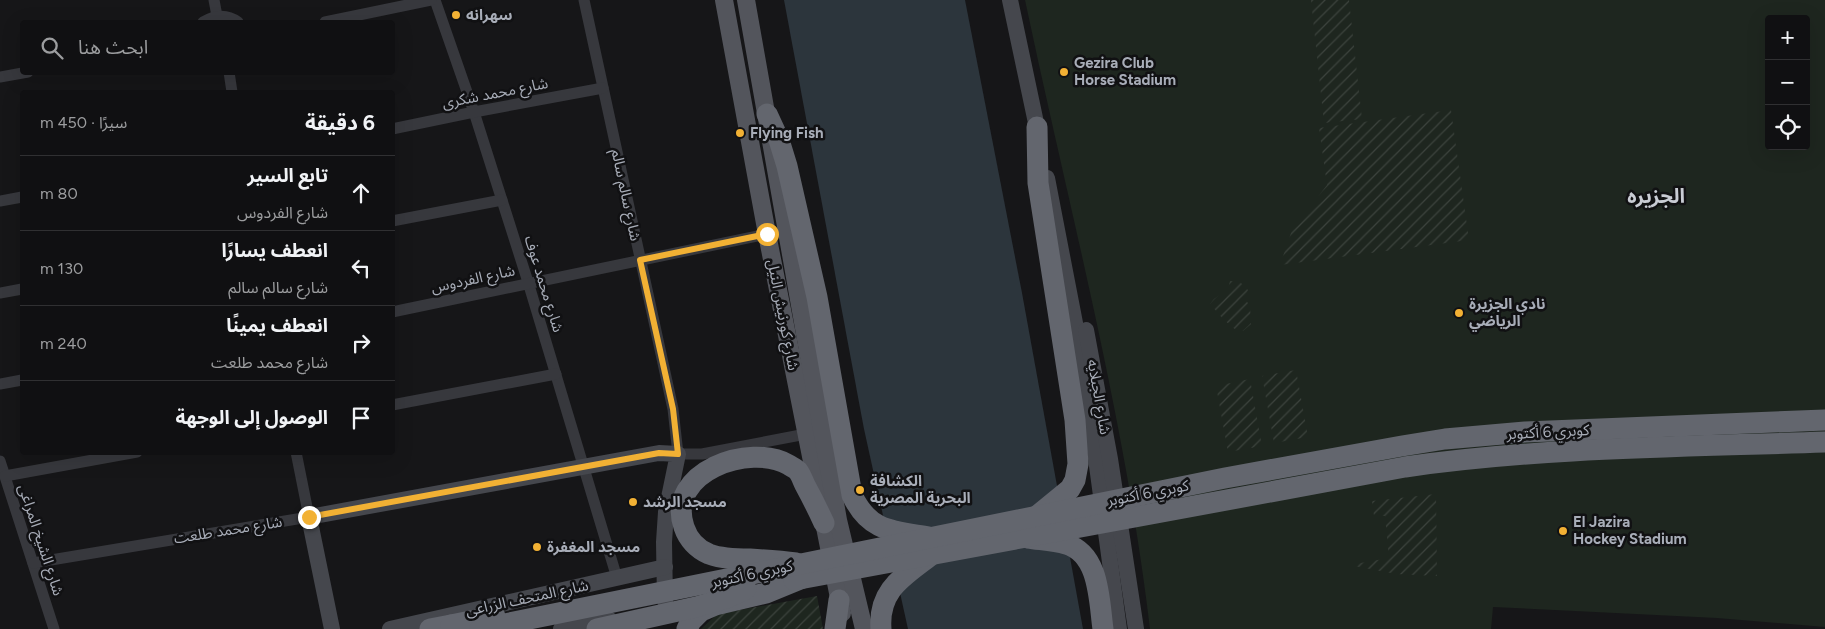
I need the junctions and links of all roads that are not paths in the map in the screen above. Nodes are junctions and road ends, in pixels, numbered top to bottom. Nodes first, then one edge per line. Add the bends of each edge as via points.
1 (214, 0) edge
2 (431, 0) edge
3 (435, 0) edge
4 (584, 0) edge
5 (724, 0) edge
6 (746, 0) edge
7 (1010, 0) edge
8 (217, 16) junction
9 (208, 20) edge
10 (233, 20) edge
11 (335, 20) edge
12 (20, 73) edge
13 (228, 75) edge
14 (0, 77) edge
15 (603, 88) junction
16 (232, 90) edge
17 (474, 112) junction
18 (767, 114) junction
19 (1037, 127) junction
20 (395, 128) edge
21 (1045, 169) junction
22 (20, 197) edge
23 (502, 200) junction
24 (0, 201) edge
25 (395, 220) edge
26 (767, 234) junction
27 (640, 260) junction
28 (528, 282) junction
29 (20, 289) edge
30 (0, 294) edge
31 (395, 311) edge
32 (556, 374) junction
33 (20, 380) edge
34 (0, 384) edge
35 (395, 404) edge
36 (1825, 420) edge
37 (806, 434) junction
38 (1825, 442) edge
39 (678, 454) junction
40 (120, 455) edge
41 (297, 455) edge
42 (0, 461) edge
43 (582, 466) junction
44 (5, 476) junction
45 (1037, 516) junction
46 (309, 517) junction
47 (824, 523) junction
48 (1027, 538) junction
49 (930, 546) junction
50 (33, 563) junction
51 (665, 568) junction
52 (768, 570) junction
53 (803, 571) junction
54 (617, 578) junction
55 (746, 588) junction
56 (839, 600) junction
57 (665, 610) junction
58 (440, 627) edge
59 (54, 629) edge
60 (332, 629) edge
61 (390, 629) edge
62 (480, 629) edge
63 (538, 629) edge
64 (561, 629) edge
65 (598, 629) edge
66 (666, 629) edge
67 (687, 629) edge
68 (835, 629) edge
69 (846, 629) edge
70 (864, 629) edge
71 (882, 629) edge
72 (1103, 629) edge
73 (1119, 629) edge
74 (1136, 629) edge

1 - 8 street
2 - 11 street
3 - 17 street, شارع محمد عوف
4 - 15 street, شارع سالم سالم
5 - 26 main road, شارع كورنيش النيل
6 - 18 main road, شارع كورنيش النيل
7 - 19 street, شارع الجبلايه
8 - 9 street
8 - 10 street
12 - 14 street
13 - 16 street
15 - 17 street, شارع محمد شكرى
15 - 27 street, شارع سالم سالم
17 - 20 street, شارع محمد شكرى
17 - 23 street, شارع محمد عوف
18 - 49 highway via 787,166 817,297 852,495 865,517 875,524
18 - 70 main road, شارع كورنيش النيل via 838,520
19 - 21 street, شارع الجبلايه
19 - 45 highway via 1039,193 1078,442 1075,480 1070,489
21 - 73 street, شارع الجبلايه via 1095,451
21 - 74 street, شارع الجبلايه via 1052,180 1090,348
22 - 24 street
23 - 25 street
23 - 28 street, شارع محمد عوف
26 - 27 street, شارع الفردوس
26 - 37 main road, شارع كورنيش النيل
27 - 28 street, شارع الفردوس
27 - 39 street, شارع سالم سالم via 673,409
28 - 31 street, شارع الفردوس
28 - 32 street, شارع محمد عوف
29 - 30 street
32 - 35 street
32 - 43 street, شارع محمد عوف
33 - 34 street
36 - 45 highway, كوبري 6 أكتوبر, bridge via 1525,432 1445,439
37 - 39 street, شارع محمد طلعت via 702,454
37 - 47 main road, شارع كورنيش النيل
38 - 48 highway, كوبري 6 أكتوبر, bridge via 1536,453 1448,461
39 - 43 street, شارع محمد طلعت via 659,453
39 - 51 street, شارع سالم سالم via 666,512
40 - 44 street
41 - 46 street
42 - 44 street, شارع الشيخ المراغى
43 - 46 street, شارع محمد طلعت
43 - 54 street, شارع محمد عوف
44 - 50 street, شارع الشيخ المراغى
45 - 49 highway, كوبري 6 أكتوبر, bridge
46 - 50 street, شارع محمد طلعت
46 - 60 street
47 - 53 highway, bridge via 798,471 768,457 735,459 703,474 694,480 683,499 681,510 685,532 700,549 722,558
47 - 56 main road, شارع كورنيش النيل
48 - 49 highway, كوبري 6 أكتوبر, bridge
48 - 72 highway via 1068,545 1084,556 1092,566 1096,581
49 - 53 highway, كوبري 6 أكتوبر, bridge
49 - 71 highway via 884,600 880,615
50 - 59 street, شارع الشيخ المراغى
51 - 54 street, شارع المتحف الزراعى
51 - 57 street, شارع سالم سالم
52 - 53 highway, كوبري 6 أكتوبر, bridge
52 - 58 highway, bridge via 715,572
52 - 62 highway, كوبري 6 أكتوبر, bridge
53 - 55 highway, كوبري 6 أكتوبر, bridge
53 - 67 highway, bridge via 766,593 701,611
54 - 61 street, شارع المتحف الزراعى
55 - 63 highway, كوبري 6 أكتوبر
55 - 65 highway, bridge via 727,598 696,607
56 - 68 highway
56 - 69 main road, شارع كورنيش النيل
57 - 64 street
57 - 66 street

